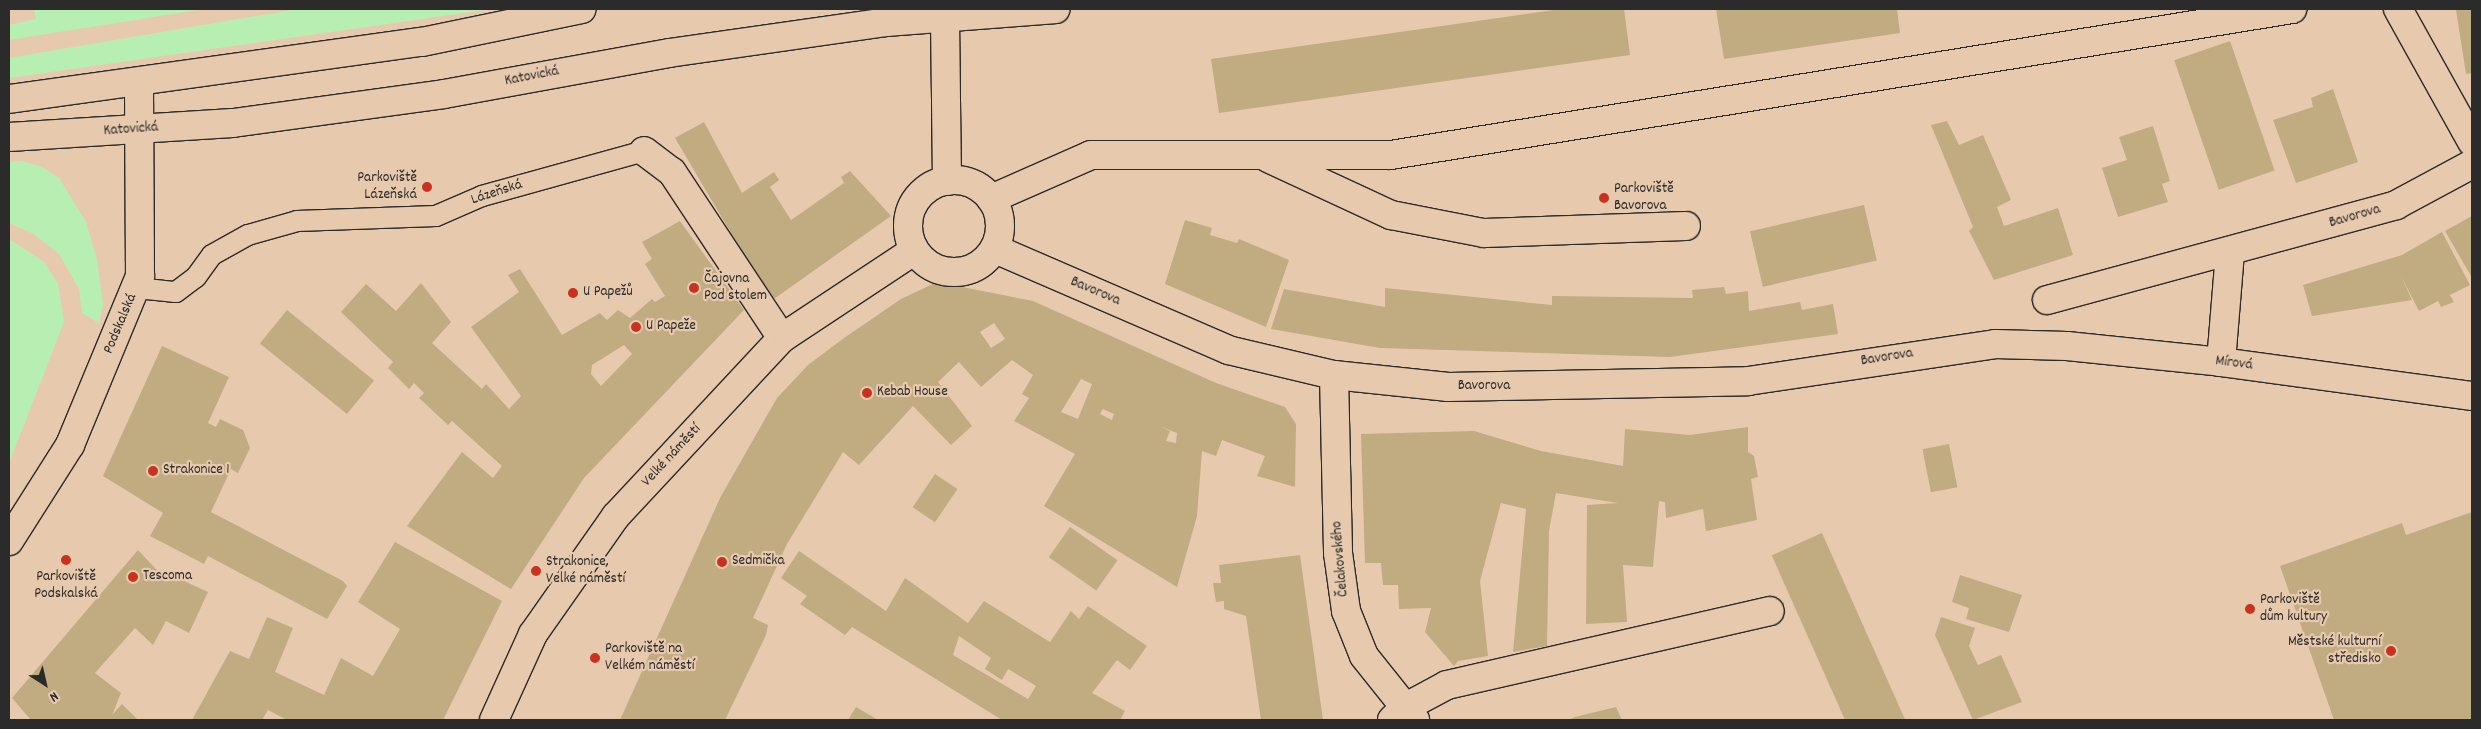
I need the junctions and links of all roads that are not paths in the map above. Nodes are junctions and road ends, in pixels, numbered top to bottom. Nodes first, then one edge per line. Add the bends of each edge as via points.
1 (582, 9) edge
2 (1055, 9) edge
3 (2292, 9) edge
4 (2398, 9) edge
5 (946, 13) edge
6 (139, 84) junction
7 (9, 98) edge
8 (142, 129) junction
9 (9, 137) edge
10 (2472, 142) edge
11 (644, 151) joint
12 (1262, 155) junction
13 (2472, 164) edge
14 (947, 181) junction
15 (991, 199) junction
16 (1686, 226) dead end
17 (995, 249) junction
18 (915, 250) junction
19 (2230, 252) junction
20 (137, 288) junction
21 (2047, 300) dead end
22 (782, 338) junction
23 (1995, 344) joint
24 (2222, 362) junction
25 (1334, 375) junction
26 (2472, 396) edge
27 (9, 540) edge
28 (1770, 611) dead end
29 (1404, 716) edge
30 (494, 720) edge

1 - 6 street via 422,42
2 - 5 street, Katovická
3 - 12 street via 1391,155
4 - 10 street
5 - 8 street, Katovická via 669,53 339,109 233,123
5 - 14 street
6 - 7 street
6 - 8 street, Podskalská
8 - 9 street, Katovická
8 - 20 street, Podskalská
11 - 20 lane, Lázeňská via 482,196 436,216 297,221 248,234 212,255 196,277 176,292
11 - 22 street, Lázeňská via 672,172
12 - 15 street via 1091,155
12 - 16 street via 1391,216 1484,233
13 - 19 street, Bavorova via 2396,205
14 - 15 street via 972,184
14 - 18 street via 921,194 913,207 909,236
15 - 17 street via 1000,223
17 - 18 street via 982,263 964,271 945,271 928,264
17 - 25 street, Bavorova via 1228,350
18 - 22 street, Velké náměstí
19 - 21 street, Bavorova
19 - 24 street
20 - 27 street, Podskalská via 70,445
22 - 30 street, Velké náměstí via 616,516 533,634
23 - 24 street, Mírová via 2067,346
23 - 25 street, Bavorova via 1748,381 1448,387
24 - 26 street, Mírová
25 - 29 street, Čelakovského via 1338,553 1346,610 1364,656
28 - 29 street via 1447,685

